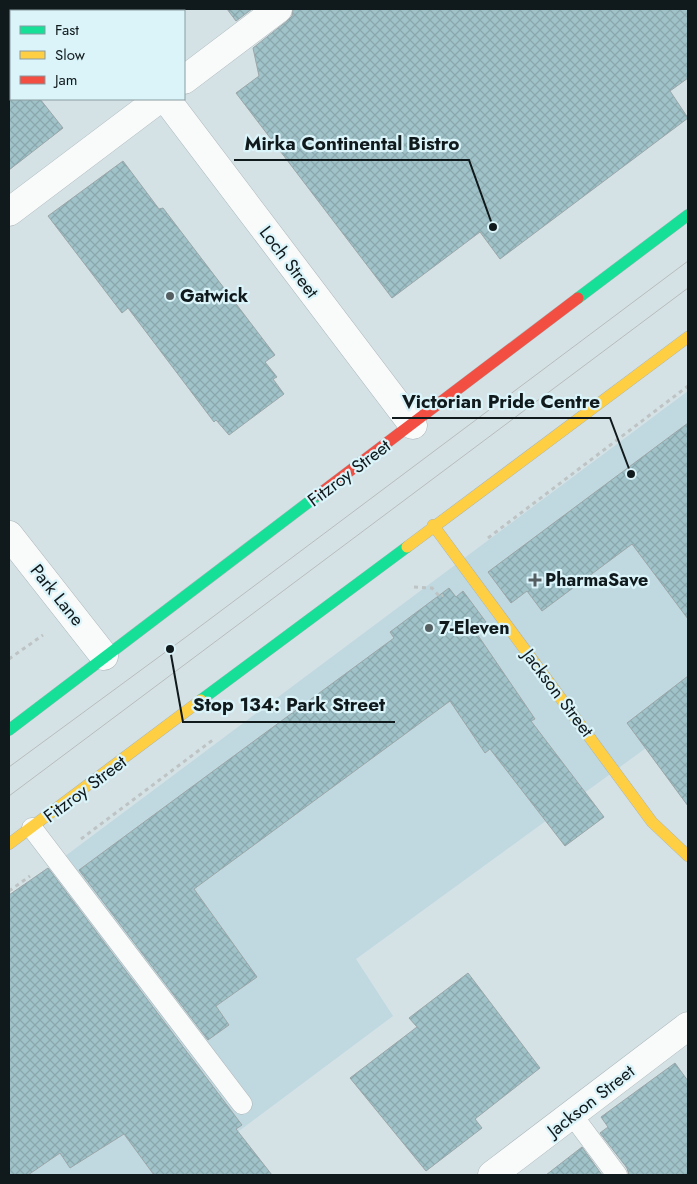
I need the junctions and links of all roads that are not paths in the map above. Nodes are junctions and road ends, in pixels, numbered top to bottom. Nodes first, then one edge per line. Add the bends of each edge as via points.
1 (278, 9) edge
2 (185, 79) edge
3 (158, 100) edge
4 (167, 100) edge
5 (9, 212) edge
6 (688, 215) edge
7 (688, 337) edge
8 (413, 425) junction
9 (434, 525) junction
10 (9, 535) edge
11 (104, 656) junction
12 (9, 730) edge
13 (32, 828) junction
14 (9, 844) edge
15 (688, 856) edge
16 (688, 1026) edge
17 (242, 1104) dead end
18 (573, 1116) junction
19 (492, 1175) edge
20 (617, 1175) edge

1 - 2 street
3 - 5 street
4 - 8 street, Loch Street
6 - 8 main road, Fitzroy Street
7 - 9 main road, Fitzroy Street
8 - 11 main road, Fitzroy Street
9 - 13 main road, Fitzroy Street
9 - 15 main road, Jackson Street via 655,827
10 - 11 street, Park Lane
11 - 12 main road, Fitzroy Street
13 - 14 main road, Fitzroy Street
13 - 17 lane
16 - 18 street, Jackson Street
18 - 19 street, Jackson Street
18 - 20 lane

